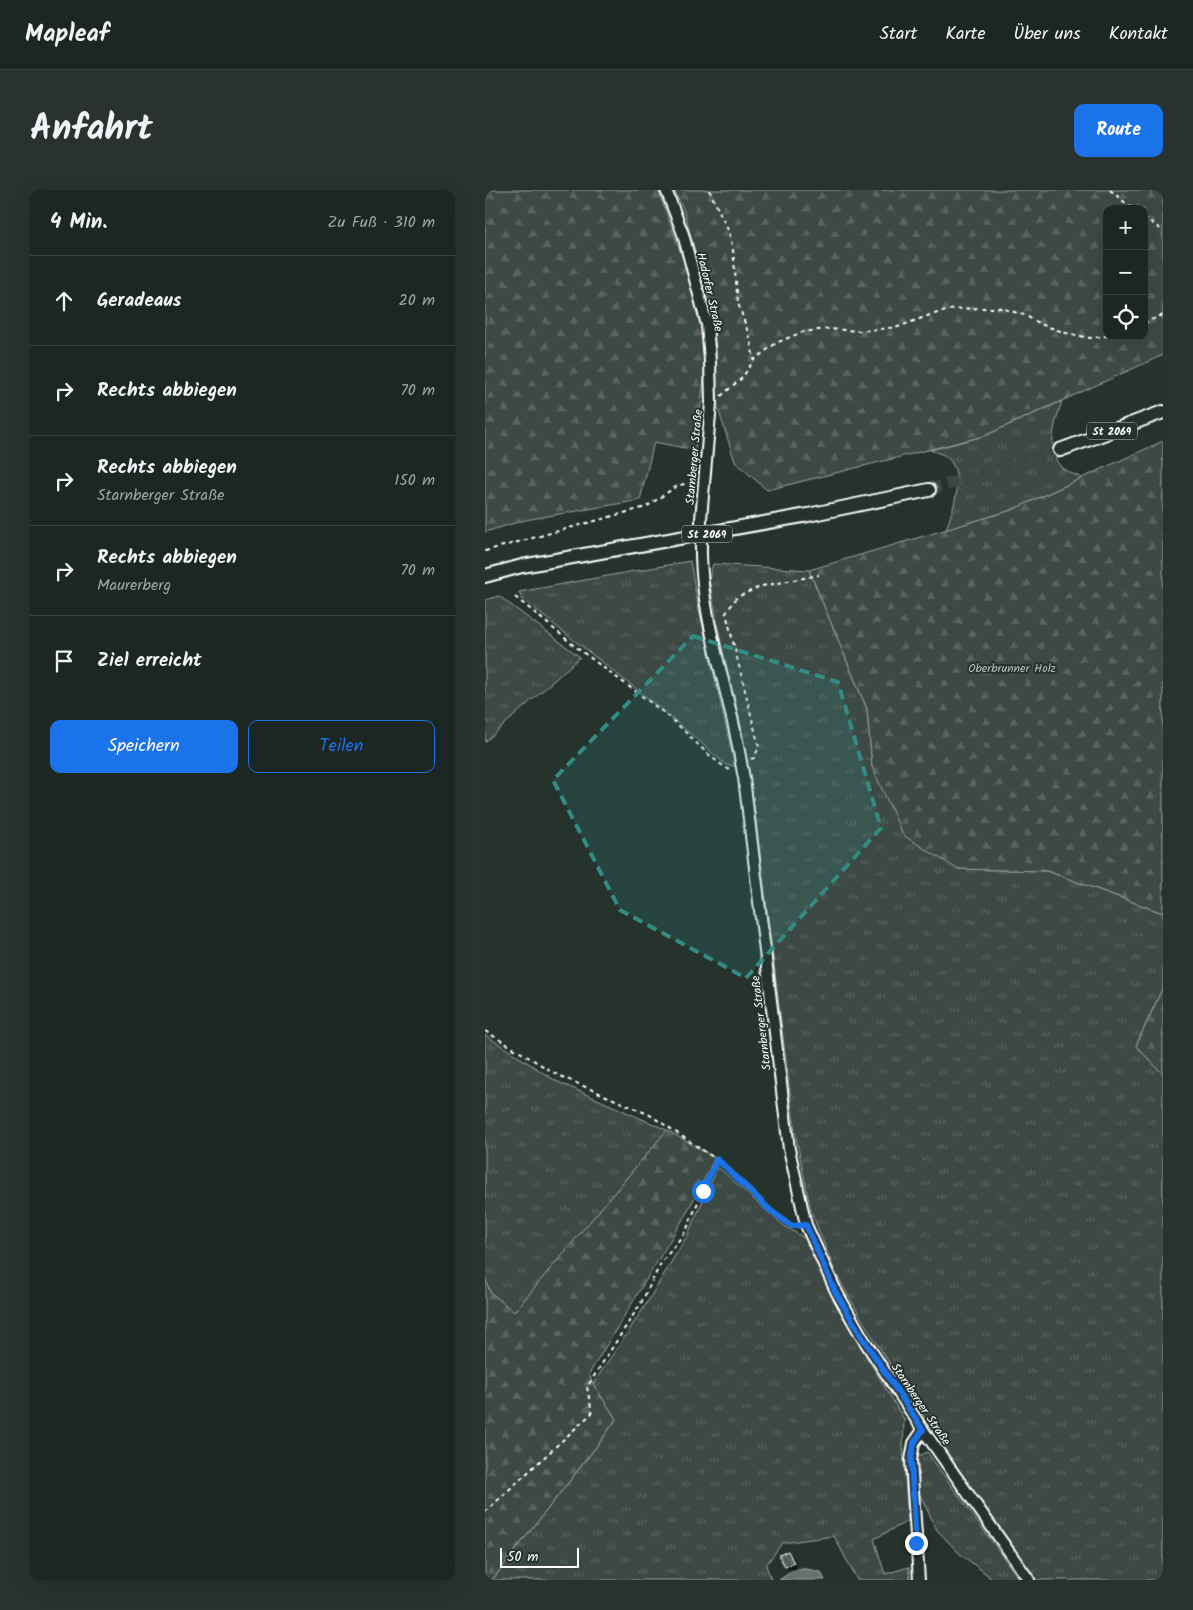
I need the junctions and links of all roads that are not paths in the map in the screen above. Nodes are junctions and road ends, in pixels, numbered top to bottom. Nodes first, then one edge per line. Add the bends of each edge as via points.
1 (666, 190) edge
2 (711, 403) joint
3 (1163, 412) edge
4 (1060, 450) tunnel mouth
5 (929, 490) tunnel mouth
6 (485, 576) edge
7 (923, 1430) junction
8 (919, 1580) edge
9 (1029, 1580) edge

1 - 2 street, Hadorfer Straße via 683,234 707,325
2 - 7 street, Starnberger Straße, bridge via 701,519 701,569 709,623 744,778 789,1148 806,1225 840,1299
3 - 4 main road, St 2069
5 - 6 main road, St 2069 via 799,517 523,566
7 - 8 street via 914,1443 911,1460
7 - 9 street, Starnberger Straße

